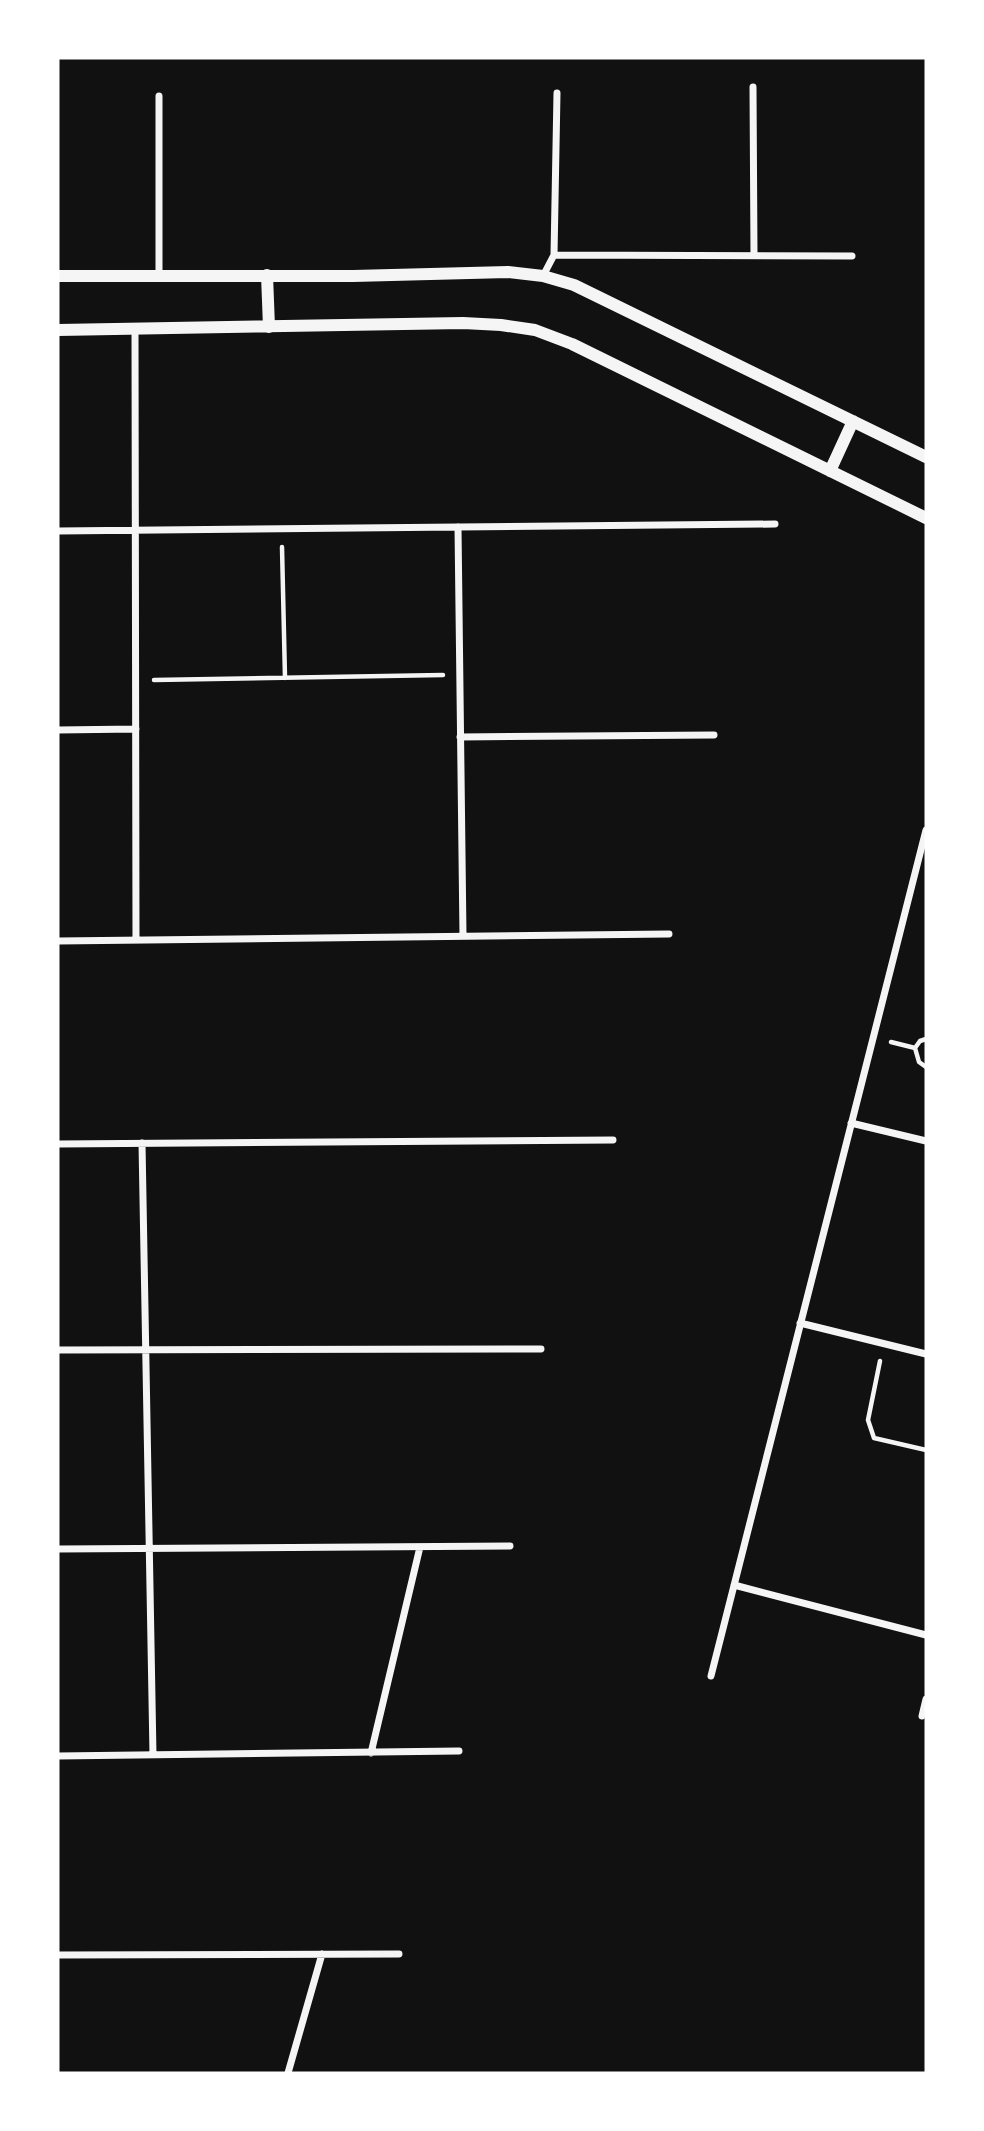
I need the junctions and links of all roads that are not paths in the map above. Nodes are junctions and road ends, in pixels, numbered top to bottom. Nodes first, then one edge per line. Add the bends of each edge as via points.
1 (753, 88) dead end
2 (557, 93) dead end
3 (159, 96) dead end
4 (554, 255) junction
5 (754, 255) junction
6 (852, 256) dead end
7 (267, 275) junction
8 (58, 276) edge
9 (159, 276) junction
10 (544, 276) junction
11 (269, 327) junction
12 (58, 330) edge
13 (135, 330) junction
14 (853, 421) junction
15 (926, 457) edge
16 (830, 471) junction
17 (926, 518) edge
18 (775, 524) dead end
19 (458, 527) junction
20 (58, 531) edge
21 (135, 531) junction
22 (135, 729) junction
23 (58, 730) edge
24 (713, 735) dead end
25 (460, 737) junction
26 (926, 830) edge
27 (924, 852) edge
28 (669, 934) dead end
29 (463, 936) junction
30 (136, 940) junction
31 (58, 941) edge
32 (851, 1123) junction
33 (613, 1140) dead end
34 (926, 1141) edge
35 (142, 1143) junction
36 (58, 1144) edge
37 (800, 1323) junction
38 (541, 1349) dead end
39 (58, 1350) edge
40 (146, 1350) junction
41 (926, 1354) edge
42 (510, 1546) dead end
43 (420, 1547) junction
44 (149, 1548) junction
45 (58, 1549) edge
46 (734, 1585) junction
47 (926, 1635) edge
48 (711, 1676) dead end
49 (926, 1699) edge
50 (922, 1716) dead end
51 (459, 1751) dead end
52 (371, 1752) junction
53 (153, 1755) junction
54 (58, 1756) edge
55 (322, 1954) junction
56 (399, 1954) dead end
57 (58, 1955) edge
58 (288, 2073) edge

1 - 5 street
2 - 4 street
3 - 9 street
4 - 5 street
4 - 10 street
5 - 6 street
7 - 9 street
7 - 10 street via 508,272
7 - 11 street
8 - 9 street
10 - 14 street via 573,285
11 - 13 street
11 - 16 street via 463,323 535,330
12 - 13 street
13 - 21 street
14 - 15 street
14 - 16 street
16 - 17 street
18 - 19 street
19 - 21 street
19 - 25 street
20 - 21 street
21 - 22 street
22 - 23 street
22 - 30 street
24 - 25 street
25 - 29 street
26 - 27 street
27 - 32 street
28 - 29 street
29 - 30 street
30 - 31 street
32 - 34 street
32 - 37 street
33 - 35 street
35 - 36 street
35 - 40 street
37 - 41 street
37 - 46 street
38 - 40 street
39 - 40 street
40 - 44 street
42 - 43 street
43 - 44 street
43 - 52 street
44 - 45 street
44 - 53 street
46 - 47 street
46 - 48 street
49 - 50 street
51 - 52 street
52 - 53 street
53 - 54 street
55 - 56 street
55 - 57 street
55 - 58 street

